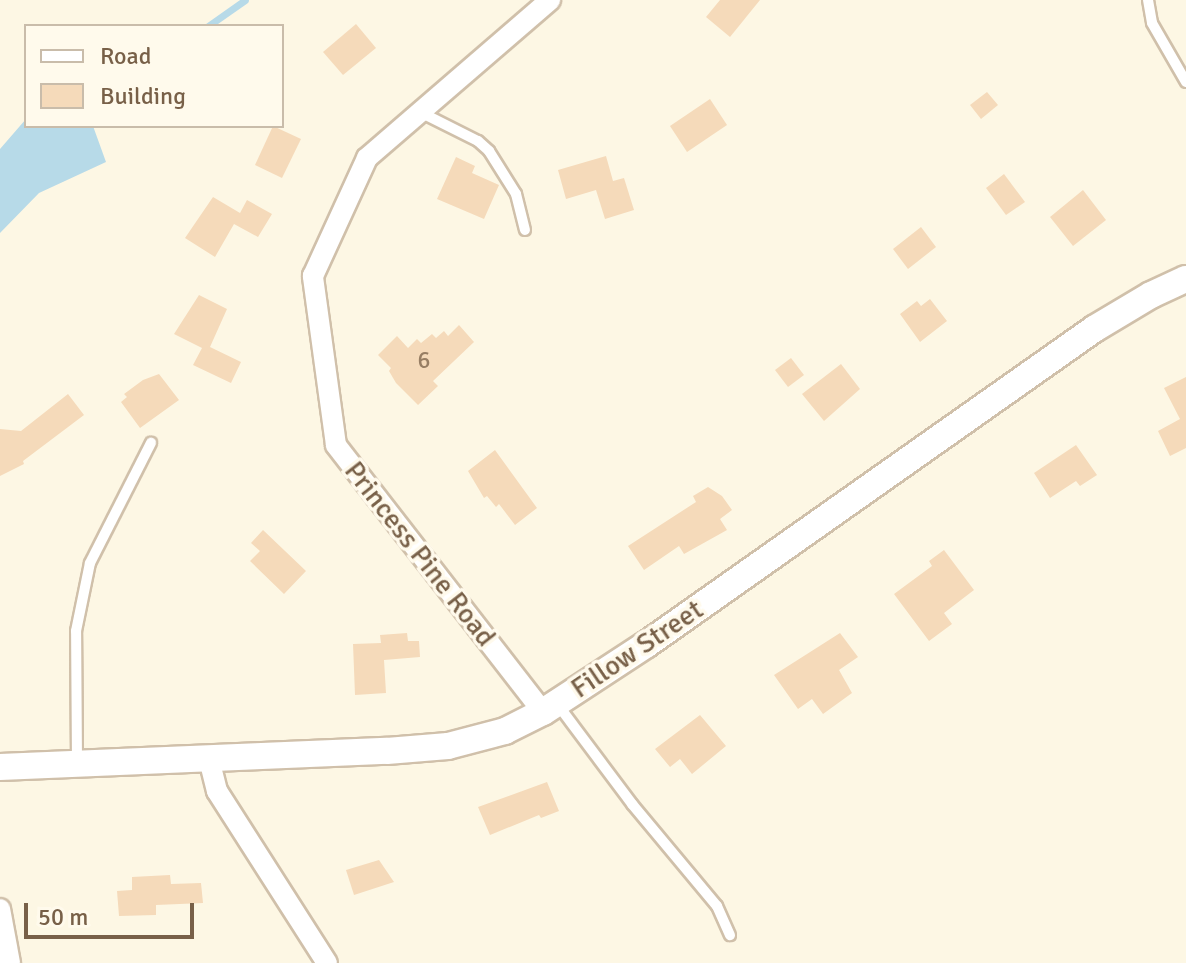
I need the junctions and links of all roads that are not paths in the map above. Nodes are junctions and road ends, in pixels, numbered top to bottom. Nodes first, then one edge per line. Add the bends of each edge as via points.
1 (550, 0) edge
2 (1148, 0) edge
3 (1186, 82) edge
4 (420, 112) junction
5 (525, 230) dead end
6 (1186, 279) edge
7 (151, 443) dead end
8 (550, 708) junction
9 (209, 759) junction
10 (77, 764) junction
11 (0, 767) edge
12 (0, 909) edge
13 (730, 935) dead end
14 (10, 963) edge
15 (327, 963) edge

1 - 4 street, Princess Pine Road
2 - 3 lane via 1152,23
4 - 5 lane via 489,151 516,194
4 - 8 street, Princess Pine Road via 367,158 313,276 336,445
6 - 8 main road, Fillow Street via 1094,329
7 - 10 lane via 90,563 76,631
8 - 9 main road, Fillow Street via 484,738 448,746
8 - 13 lane via 717,906
9 - 10 main road, Fillow Street
9 - 15 street via 217,791
10 - 11 main road, Fillow Street
12 - 14 street

